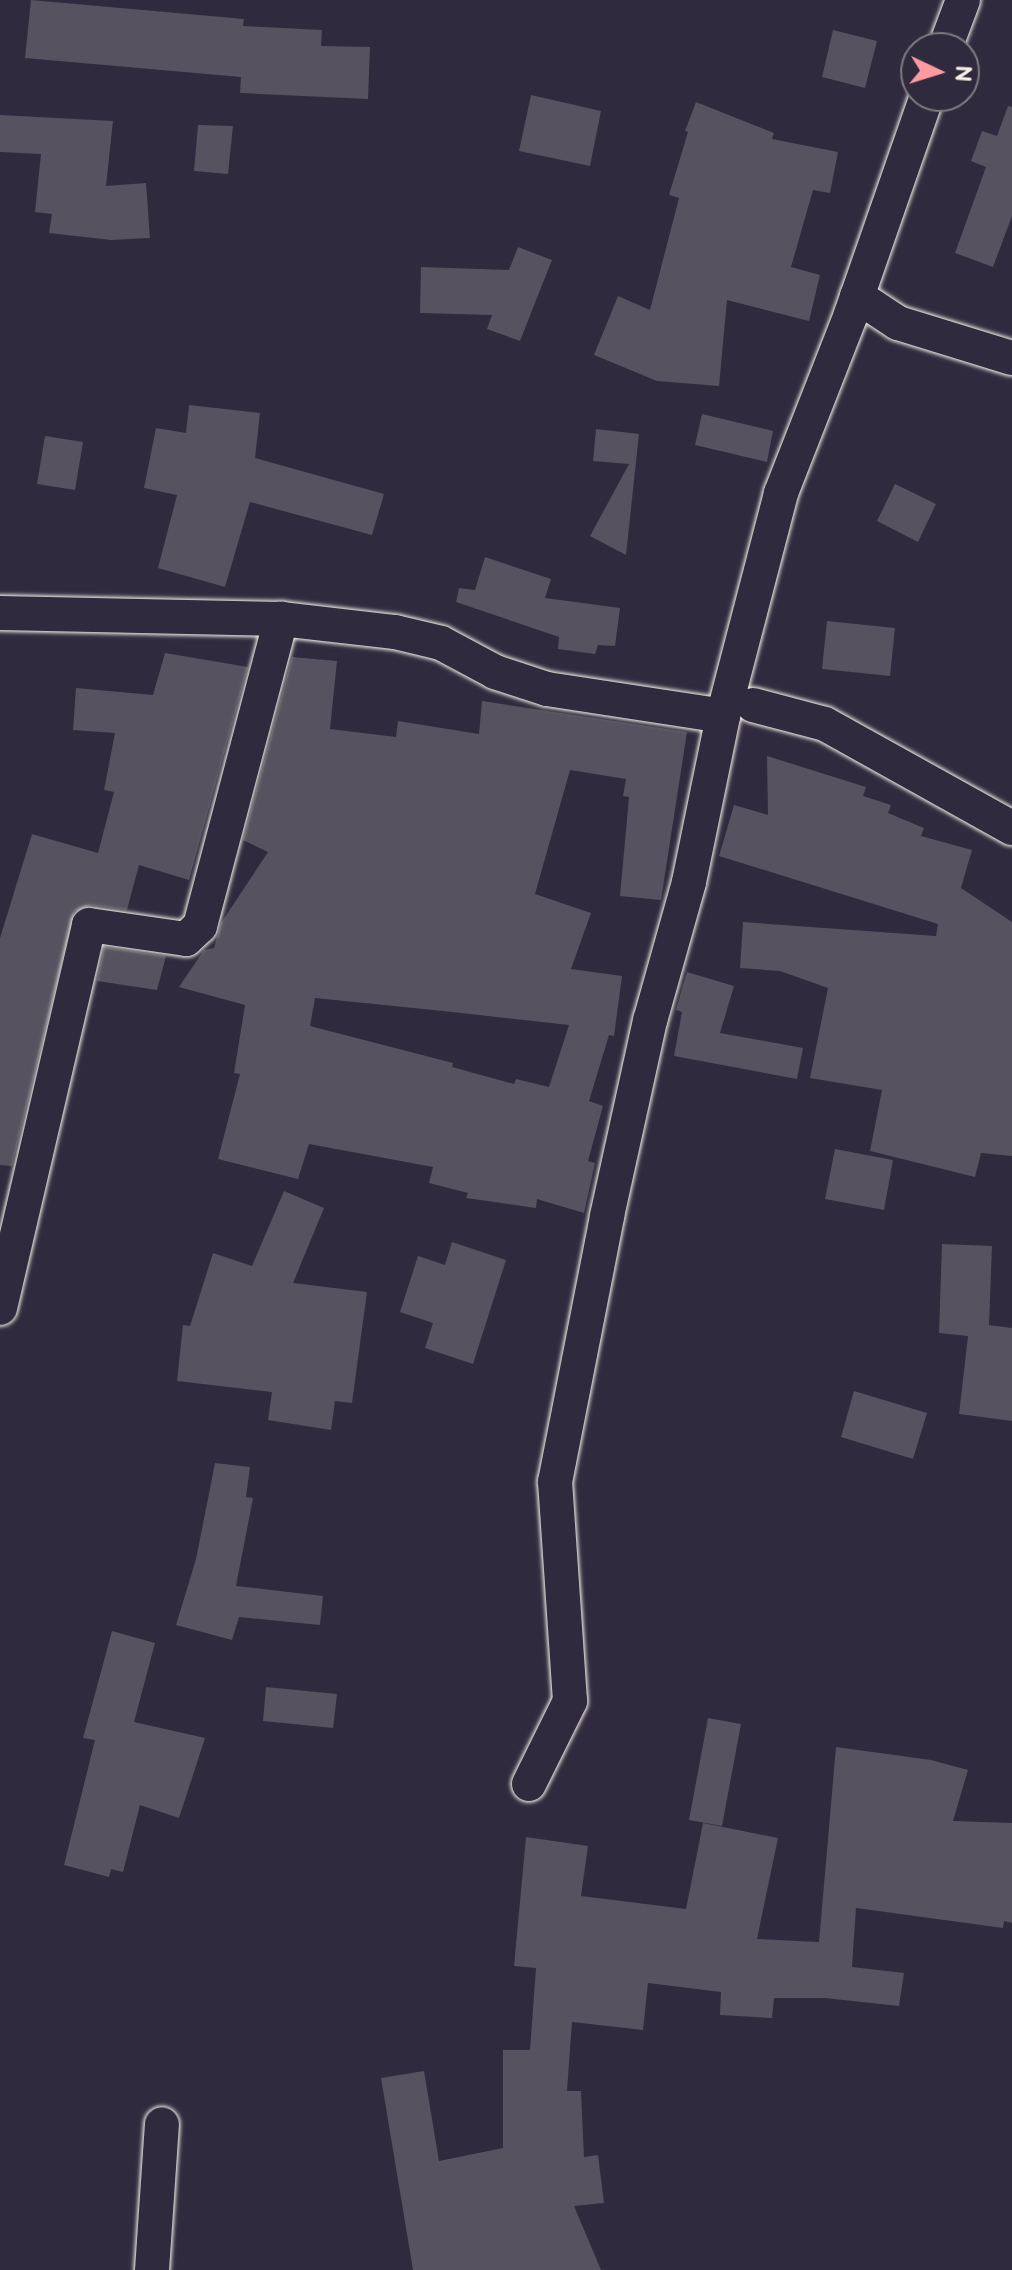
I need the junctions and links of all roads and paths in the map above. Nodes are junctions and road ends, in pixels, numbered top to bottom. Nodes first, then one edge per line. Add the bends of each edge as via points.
1 (963, 0) edge
2 (951, 32) edge
3 (921, 112) edge
4 (857, 296) junction
5 (1012, 358) edge
6 (0, 613) edge
7 (281, 619) junction
8 (738, 711) junction
9 (1012, 828) edge
10 (0, 1308) edge
11 (529, 1784) dead end
12 (162, 2124) dead end
13 (152, 2270) edge

1 - 2 street
3 - 4 street
4 - 5 street via 898,323
4 - 8 street via 781,493
6 - 7 street
7 - 8 street via 395,632 441,643 495,672 547,689
7 - 10 street via 200,926 186,939 89,925
8 - 9 street via 825,724
8 - 11 street via 650,1021 555,1482 570,1701
12 - 13 street

